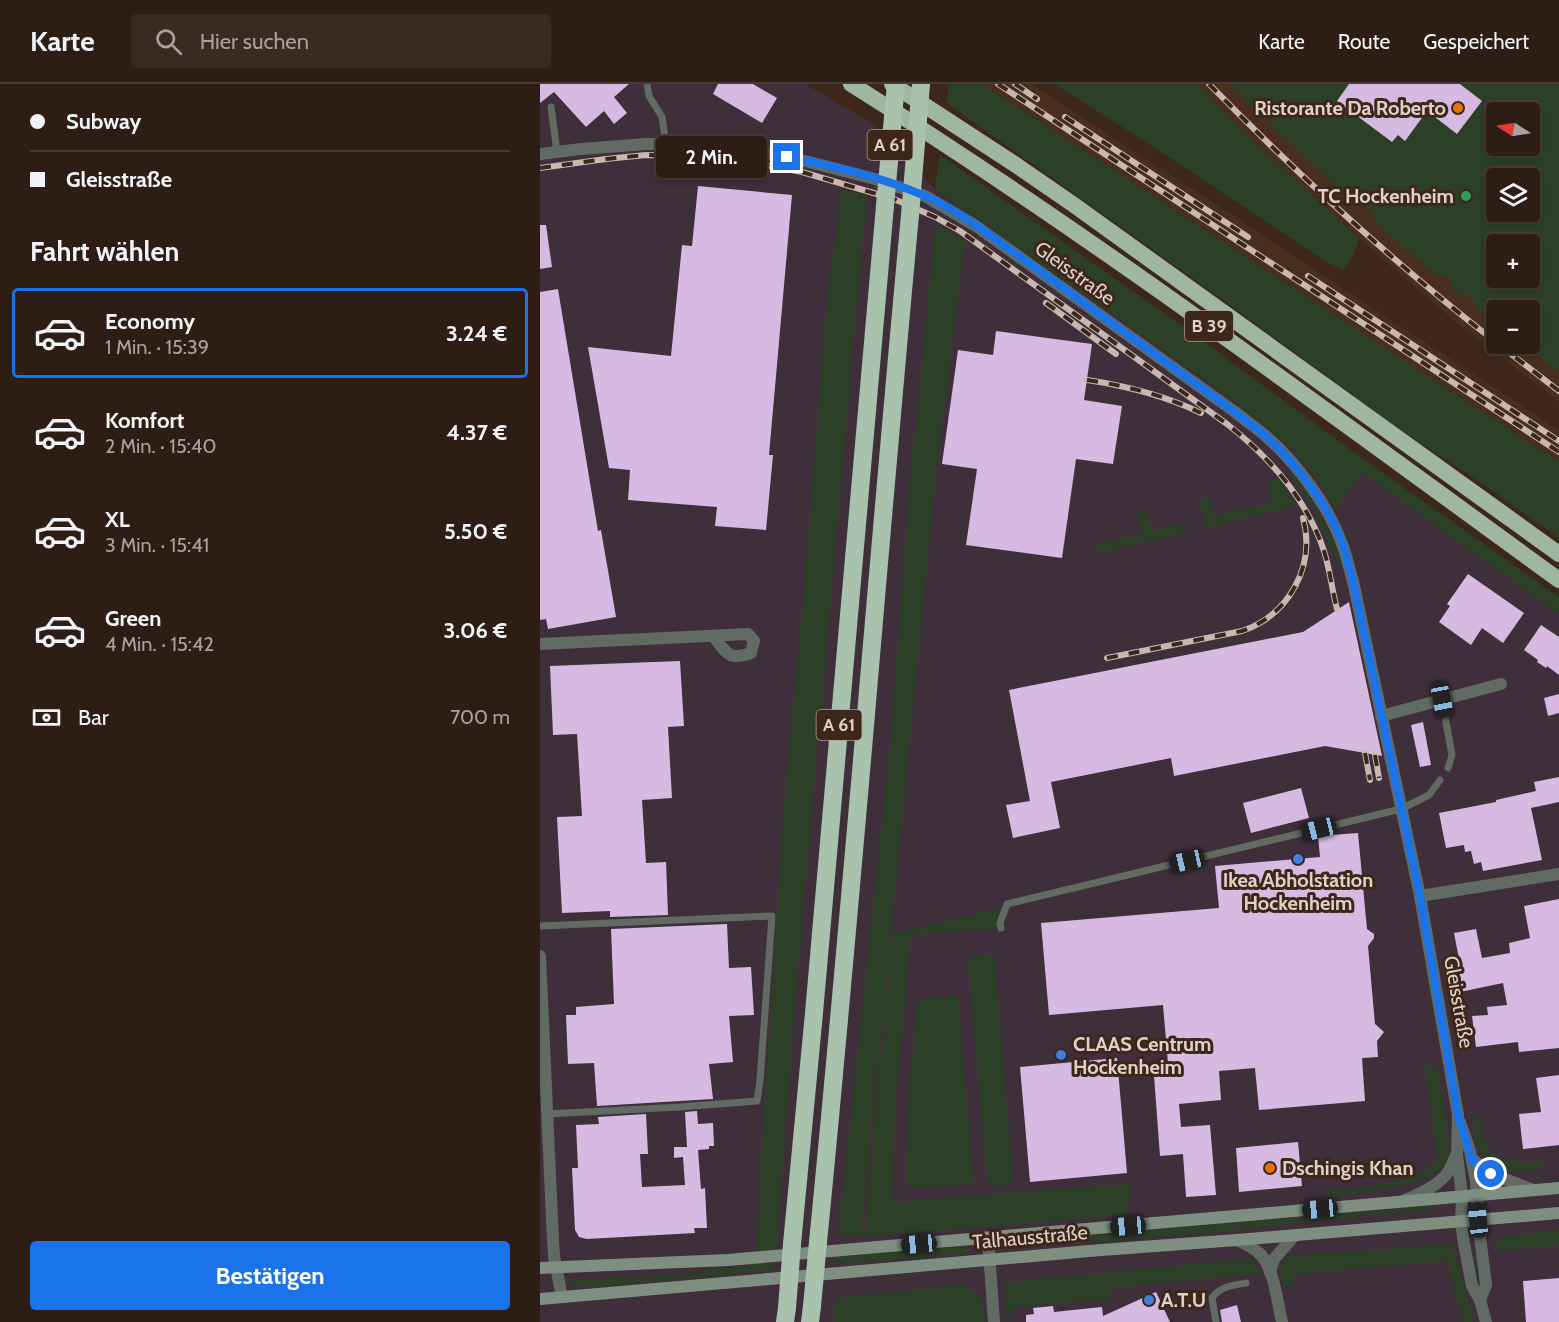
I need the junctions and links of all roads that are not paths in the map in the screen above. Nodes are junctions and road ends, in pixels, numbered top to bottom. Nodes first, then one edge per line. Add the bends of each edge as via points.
1 (647, 84) edge
2 (850, 84) edge
3 (894, 84) edge
4 (921, 84) edge
5 (932, 84) edge
6 (551, 107) dead end
7 (666, 144) junction
8 (556, 152) junction
9 (540, 154) edge
10 (914, 159) junction
11 (1559, 554) edge
12 (1559, 580) edge
13 (712, 636) dead end
14 (540, 644) edge
15 (1501, 684) dead end
16 (1442, 700) junction
17 (1381, 716) junction
18 (1448, 768) dead end
19 (1440, 780) dead end
20 (1401, 809) junction
21 (1559, 874) edge
22 (1420, 896) junction
23 (540, 926) edge
24 (1000, 928) dead end
25 (540, 956) edge
26 (547, 1114) junction
27 (1458, 1115) junction
28 (1457, 1154) junction
29 (1472, 1160) junction
30 (1559, 1188) edge
31 (1534, 1190) junction
32 (1476, 1195) junction
33 (1462, 1197) junction
34 (1403, 1202) junction
35 (1559, 1213) edge
36 (1478, 1220) junction
37 (1461, 1222) junction
38 (1295, 1235) junction
39 (988, 1238) junction
40 (1238, 1240) junction
41 (988, 1261) junction
42 (540, 1268) edge
43 (556, 1268) junction
44 (1270, 1272) junction
45 (1246, 1283) dead end
46 (562, 1297) junction
47 (540, 1299) edge
48 (1480, 1300) junction
49 (811, 1314) edge
50 (786, 1315) edge
51 (994, 1322) edge
52 (1216, 1322) edge
53 (1282, 1322) edge
54 (1486, 1322) edge

1 - 7 lane via 649,96 662,117
2 - 12 highway, B 39 via 998,178 1139,276
3 - 11 highway, B 39 via 1094,219
3 - 50 highway, A 61, bridge
4 - 10 highway, A 61, bridge
5 - 10 highway, A 61, bridge
6 - 8 lane
7 - 8 street, Gleisstraße
7 - 17 street, Gleisstraße via 752,150 805,160 925,196 976,225 1268,438 1305,479 1341,540
8 - 9 street, Gleisstraße
10 - 49 highway, A 61, bridge
13 - 14 street
15 - 16 street
16 - 17 street
16 - 18 lane via 1452,755
17 - 20 street, Gleisstraße
19 - 20 lane via 1428,795
20 - 22 street, Gleisstraße
20 - 24 lane via 1007,904
21 - 22 street
22 - 27 street, Gleisstraße
23 - 26 lane via 772,916 757,1101
25 - 26 street
26 - 43 street
27 - 28 street, Gleisstraße
27 - 29 street, Gleisstraße
28 - 33 street, Gleisstraße
28 - 34 street via 1443,1178
29 - 31 street via 1491,1174
29 - 32 street, Gleisstraße
30 - 31 main road, Talhausstraße
31 - 32 main road, Talhausstraße
32 - 33 main road, Talhausstraße
32 - 36 street, Gleisstraße
33 - 34 main road, Talhausstraße
33 - 37 street, Gleisstraße
34 - 39 main road, Talhausstraße
35 - 36 main road, Talhausstraße
36 - 37 main road, Talhausstraße
36 - 48 street, Gleisstraße via 1486,1285
37 - 38 main road, Talhausstraße
37 - 48 street, Gleisstraße via 1472,1286
38 - 40 main road, Talhausstraße
38 - 44 street via 1274,1259
39 - 41 street
39 - 43 main road, Talhausstraße via 707,1262
40 - 41 main road, Talhausstraße
40 - 44 street via 1261,1255
41 - 46 main road, Talhausstraße
41 - 51 street
42 - 43 main road, Talhausstraße
43 - 46 street
44 - 53 street
45 - 52 lane via 1215,1293 1212,1298
46 - 47 main road, Talhausstraße
48 - 54 street, Gleisstraße

